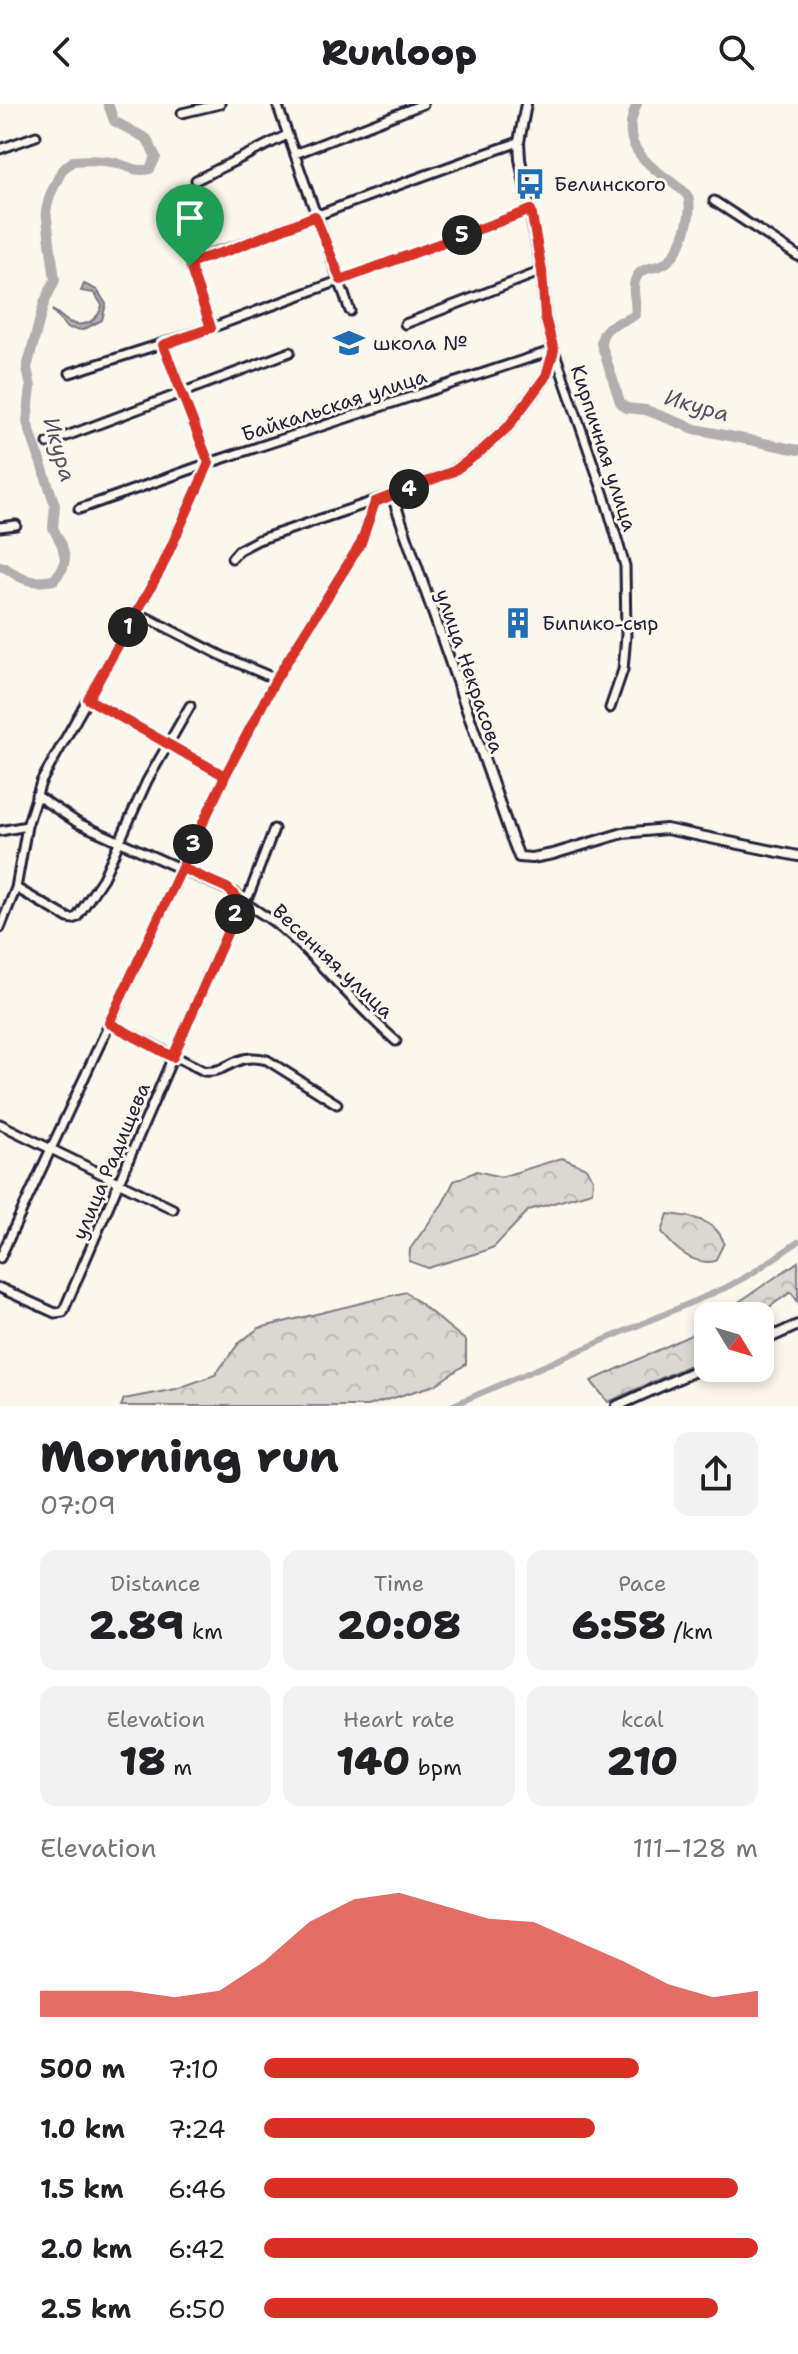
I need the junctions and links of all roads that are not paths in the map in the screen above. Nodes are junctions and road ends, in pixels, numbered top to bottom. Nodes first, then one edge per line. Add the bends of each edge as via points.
1 (220, 104) edge
2 (277, 104) edge
3 (423, 104) edge
4 (526, 104) edge
5 (182, 113) dead end
6 (287, 135) junction
7 (36, 136) dead end
8 (519, 142) junction
9 (0, 149) edge
10 (295, 154) junction
11 (196, 180) dead end
12 (714, 201) dead end
13 (531, 210) junction
14 (315, 216) junction
15 (798, 256) edge
16 (542, 271) junction
17 (341, 280) junction
18 (350, 311) dead end
19 (405, 324) dead end
20 (211, 328) junction
21 (163, 345) junction
22 (554, 350) junction
23 (290, 352) dead end
24 (70, 373) dead end
25 (182, 393) junction
26 (48, 443) dead end
27 (209, 463) junction
28 (392, 495) junction
29 (375, 502) junction
30 (79, 509) dead end
31 (16, 525) dead end
32 (0, 527) edge
33 (232, 558) dead end
34 (136, 612) junction
35 (276, 679) junction
36 (88, 699) junction
37 (190, 706) dead end
38 (610, 708) dead end
39 (169, 744) junction
40 (225, 776) junction
41 (36, 795) junction
42 (27, 826) junction
43 (274, 829) dead end
44 (0, 831) edge
45 (118, 841) junction
46 (798, 856) edge
47 (182, 868) junction
48 (16, 888) junction
49 (241, 901) junction
50 (0, 928) edge
51 (109, 1023) junction
52 (396, 1041) dead end
53 (173, 1057) junction
54 (337, 1104) dead end
55 (0, 1124) edge
56 (49, 1149) junction
57 (118, 1183) junction
58 (173, 1209) dead end
59 (0, 1258) edge
60 (0, 1288) edge
61 (798, 1325) edge
62 (774, 1336) edge
63 (694, 1371) edge
64 (617, 1406) edge

1 - 5 street
2 - 6 street
3 - 10 street
4 - 8 street, Кирпичная улица
6 - 10 street
6 - 11 street
7 - 9 street
8 - 13 street, Кирпичная улица
8 - 14 street
10 - 14 street
12 - 15 street
13 - 16 street, Кирпичная улица
13 - 17 street
14 - 17 street
14 - 20 street via 190,266
16 - 19 street
16 - 22 street, Кирпичная улица
17 - 18 street
17 - 20 street
20 - 21 street
21 - 24 street
21 - 25 street
22 - 27 street, Байкальская улица
22 - 28 street via 546,376 508,427 454,471
22 - 38 street, Кирпичная улица via 625,566 623,670
23 - 25 street
25 - 26 street
25 - 27 street
27 - 30 street, Байкальская улица
27 - 34 street
28 - 29 street
28 - 46 street, улица Некрасова via 519,857 553,854 623,833 666,829
29 - 33 street via 258,540
29 - 35 street via 361,543
31 - 32 street
34 - 35 street
34 - 36 street
35 - 40 street
36 - 39 street
36 - 41 street
37 - 39 street
39 - 40 street
39 - 45 street
40 - 47 street
41 - 42 street
41 - 45 street, Весенняя улица
42 - 44 street
42 - 48 street
43 - 49 street, улица Радищева via 249,895
45 - 47 street, Весенняя улица
45 - 48 street via 103,878 73,919
47 - 49 street, Весенняя улица via 227,888
47 - 51 street
48 - 50 street
49 - 52 street, Весенняя улица via 274,922
49 - 53 street, улица Радищева
51 - 53 street
51 - 56 street
53 - 54 street via 211,1072 242,1058 267,1060
53 - 57 street, улица Радищева
55 - 56 street
56 - 57 street
56 - 59 street
57 - 58 street
57 - 60 street, улица Радищева via 63,1312
61 - 62 street
63 - 64 street

